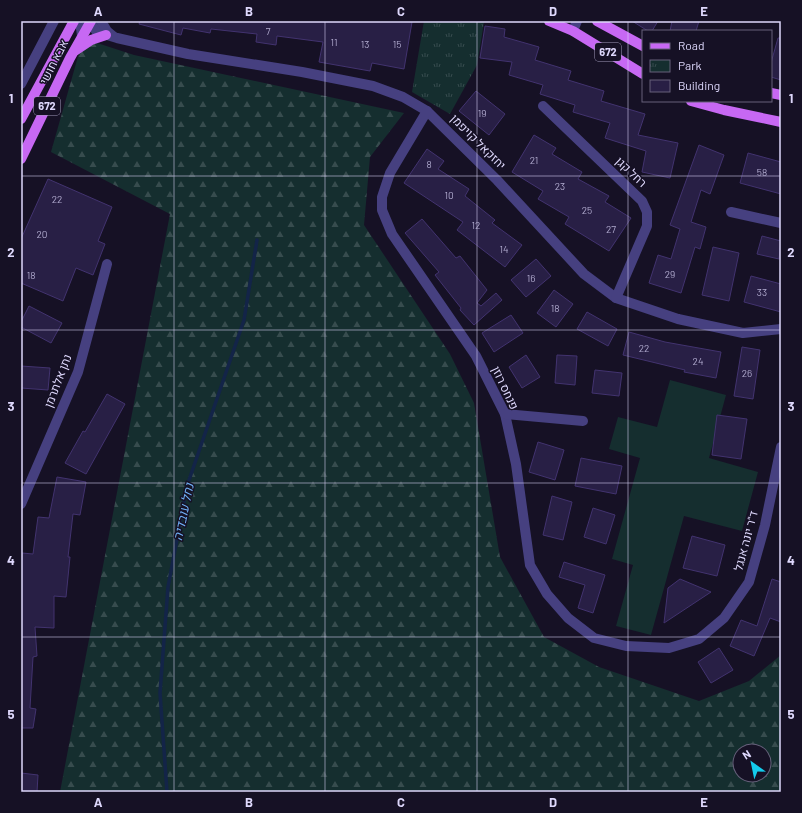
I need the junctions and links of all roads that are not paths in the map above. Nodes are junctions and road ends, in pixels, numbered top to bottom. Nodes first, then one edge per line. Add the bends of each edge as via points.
1 (54, 21) edge
2 (74, 21) edge
3 (77, 21) edge
4 (101, 21) edge
5 (549, 21) edge
6 (577, 21) edge
7 (598, 21) edge
8 (90, 22) edge
9 (573, 31) junction
10 (106, 35) junction
11 (82, 36) junction
12 (117, 38) junction
13 (642, 45) edge
14 (73, 53) junction
15 (642, 73) edge
16 (21, 84) edge
17 (695, 102) edge
18 (543, 106) dead end
19 (427, 111) junction
20 (21, 119) edge
21 (781, 122) edge
22 (21, 159) edge
23 (731, 212) dead end
24 (781, 223) edge
25 (107, 264) dead end
26 (616, 298) junction
27 (781, 329) edge
28 (505, 414) junction
29 (583, 421) dead end
30 (781, 447) edge
31 (21, 504) edge
32 (669, 648) joint

1 - 16 street
2 - 20 main road, אבא חושי / 672
3 - 11 street
4 - 12 street via 107,31
5 - 9 main road, 672
6 - 9 street
7 - 13 main road, 672
8 - 10 street, יחזקאל קויפמן via 97,32
8 - 11 main road, אבא חושי / 672
9 - 15 main road, 672
10 - 12 street, יחזקאל קויפמן
10 - 14 main road via 91,40
11 - 14 main road, אבא חושי / 672
12 - 19 street, יחזקאל קויפמן via 188,54 373,86 403,97
14 - 22 main road, אבא חושי / 672
17 - 21 main road
18 - 26 street, רחל קגן via 642,201 647,212 647,226
19 - 26 street, יחזקאל קויפמן via 497,180 584,274
19 - 28 street, פנחס רוזן via 390,173 382,197 382,210 392,234 476,356
23 - 24 street
25 - 31 street, נתן אלתרמן via 78,372
26 - 27 street, יחזקאל קויפמן via 678,319 743,333
28 - 29 street
28 - 32 street, פנחס רוזן via 516,464 530,565 547,594 568,618 594,638 626,646
30 - 32 street, ד''ר יונה אנגל via 765,525 749,582 724,618 699,639

